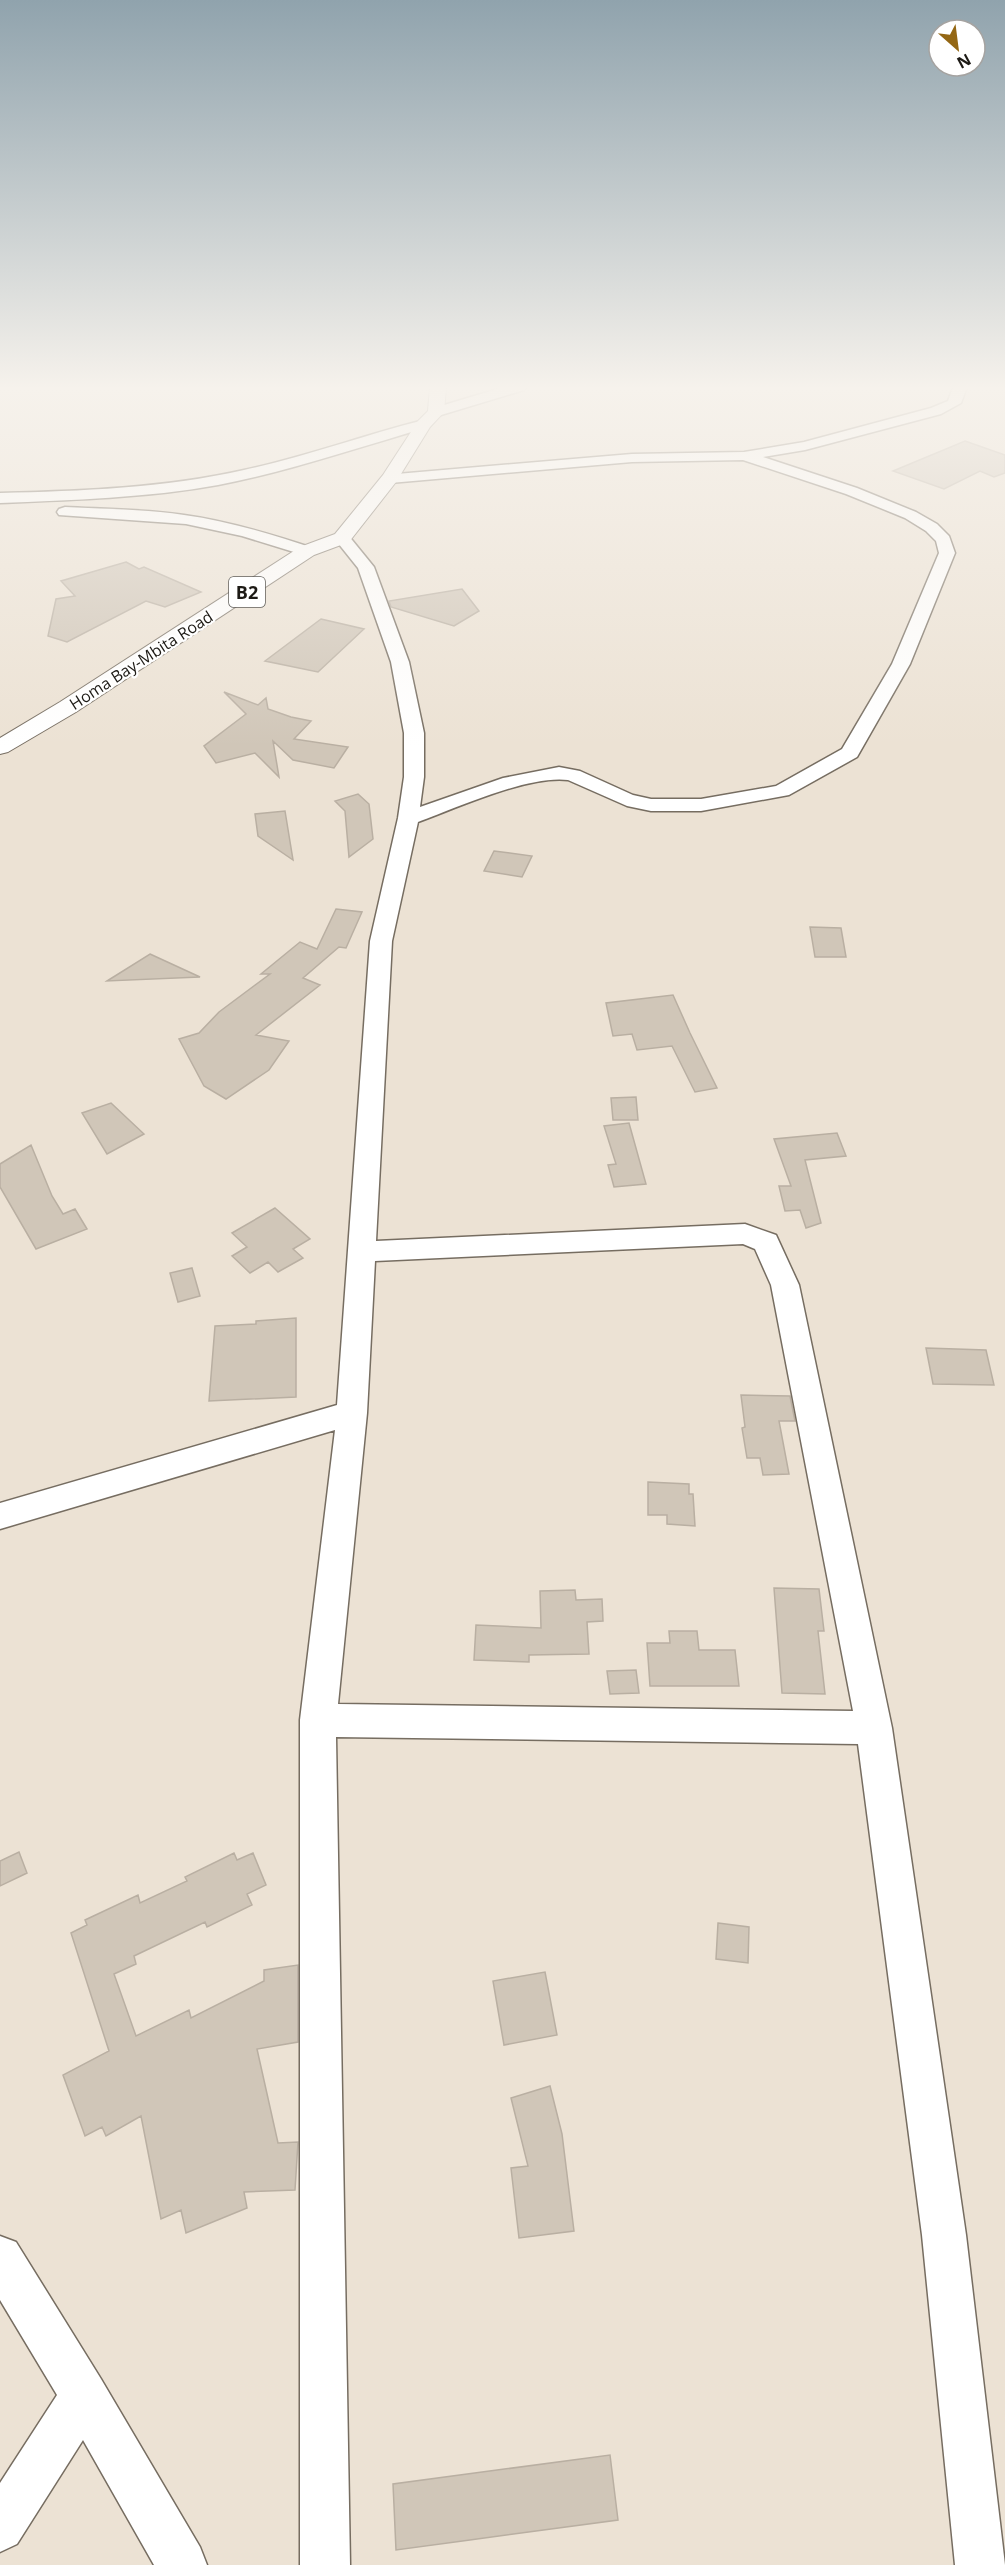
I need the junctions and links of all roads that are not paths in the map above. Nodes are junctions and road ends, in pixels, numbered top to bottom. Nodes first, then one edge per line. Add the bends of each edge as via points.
1 (3, 507) edge
2 (367, 507) edge
3 (891, 507) edge
4 (342, 538) junction
5 (307, 551) junction
6 (0, 747) edge
7 (408, 818) junction
8 (362, 1252) junction
9 (352, 1413) junction
10 (0, 1516) edge
11 (318, 1720) junction
12 (874, 1728) junction
13 (0, 2258) edge
14 (84, 2396) junction
15 (0, 2527) edge
16 (182, 2565) edge
17 (325, 2565) edge
18 (980, 2565) edge

1 - 5 street via 156,516 254,534
2 - 4 highway
3 - 7 street via 926,523 943,538 947,553 902,664 850,753 782,791 701,805 651,805 627,800 573,775 560,773 510,782
4 - 5 highway, Homa Bay-Mbita Road / B2
4 - 7 street via 366,567 400,662 414,733 414,777
5 - 6 highway, Homa Bay-Mbita Road / B2
7 - 8 street via 381,941
8 - 9 street
8 - 12 street via 745,1234 766,1242 785,1286
9 - 10 street
9 - 11 street
11 - 12 street
11 - 17 street
12 - 18 street via 944,2235
13 - 14 street
14 - 15 street
14 - 16 street

